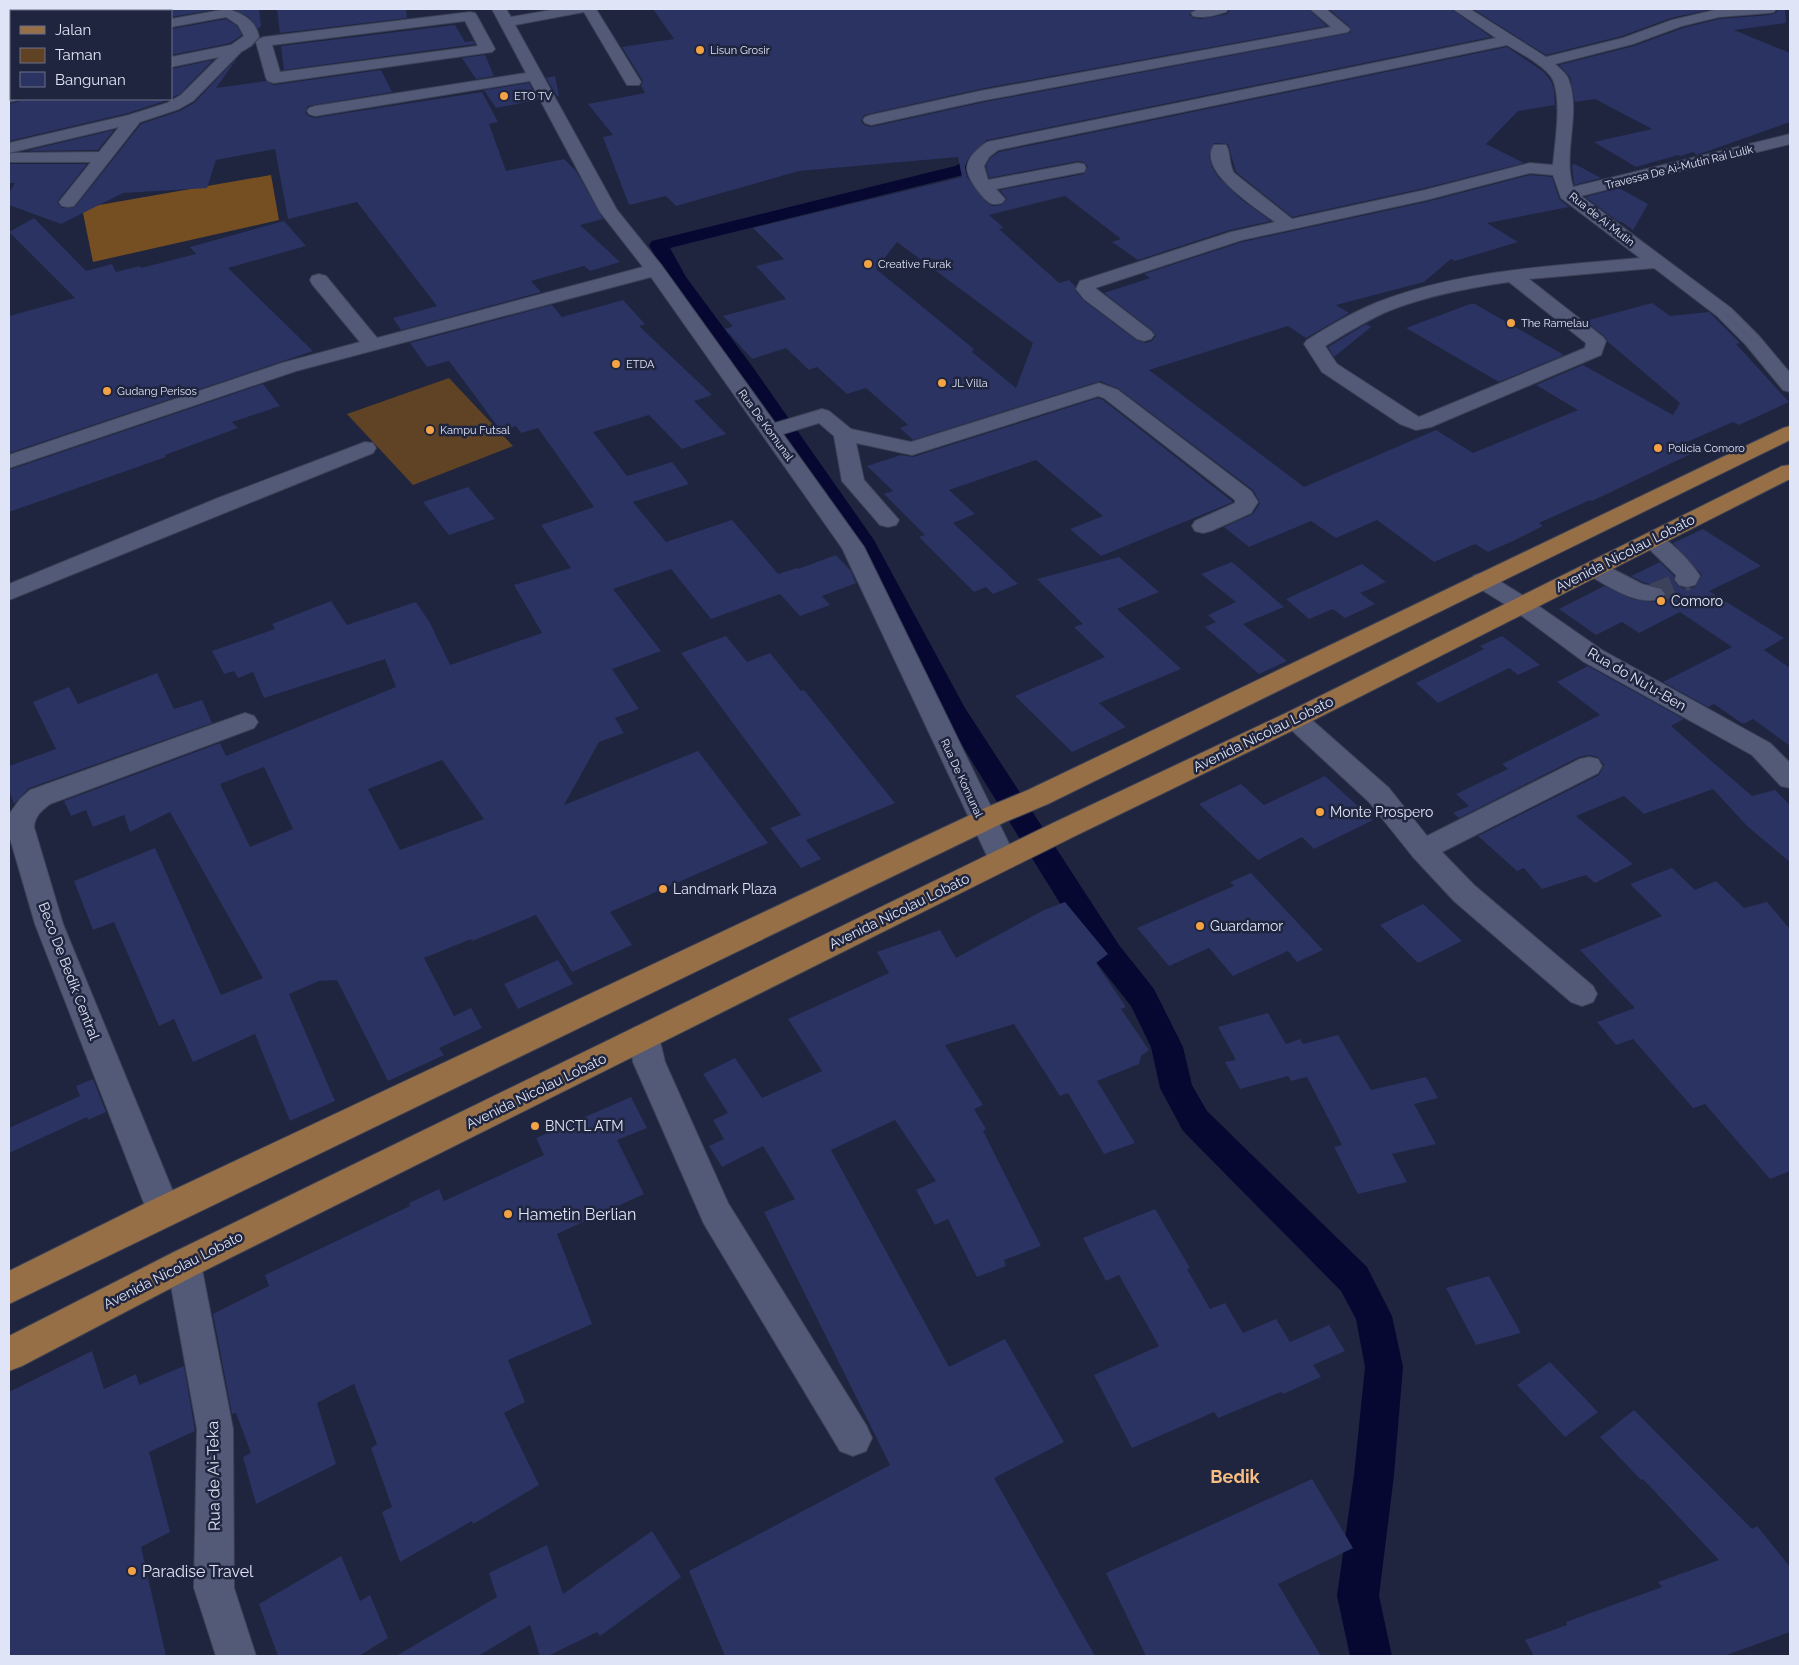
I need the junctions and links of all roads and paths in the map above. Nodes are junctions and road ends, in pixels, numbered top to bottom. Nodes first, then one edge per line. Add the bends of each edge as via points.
1 (578, 9) edge
2 (589, 9) edge
3 (1221, 9) edge
4 (1460, 9) edge
5 (1769, 9) edge
6 (1324, 10) edge
7 (1198, 13) dead end
8 (433, 15) edge
9 (502, 16) edge
10 (172, 24) edge
11 (1510, 40) junction
12 (236, 49) junction
13 (172, 62) edge
14 (1544, 62) junction
15 (534, 76) junction
16 (634, 82) dead end
17 (315, 111) dead end
18 (134, 118) junction
19 (871, 120) dead end
20 (1790, 139) edge
21 (1768, 145) junction
22 (9, 148) edge
23 (1220, 149) dead end
24 (1790, 155) edge
25 (102, 157) junction
26 (9, 158) edge
27 (1078, 168) dead end
28 (1561, 171) junction
29 (983, 186) junction
30 (1567, 194) junction
31 (996, 199) dead end
32 (68, 202) dead end
33 (1289, 224) junction
34 (1651, 258) junction
35 (1512, 267) junction
36 (655, 270) junction
37 (319, 280) dead end
38 (1144, 334) dead end
39 (373, 345) junction
40 (1790, 386) edge
41 (770, 431) junction
42 (1790, 432) edge
43 (844, 434) junction
44 (365, 448) dead end
45 (9, 462) edge
46 (1790, 471) edge
47 (888, 520) dead end
48 (1203, 526) dead end
49 (1653, 540) junction
50 (1595, 569) junction
51 (1482, 580) junction
52 (1687, 580) dead end
53 (9, 593) edge
54 (1653, 594) tunnel mouth
55 (1522, 605) junction
56 (1295, 719) junction
57 (245, 722) dead end
58 (1589, 766) dead end
59 (1790, 778) edge
60 (989, 818) junction
61 (1423, 850) junction
62 (1003, 860) junction
63 (1582, 994) dead end
64 (644, 1037) junction
65 (164, 1212) junction
66 (184, 1264) junction
67 (9, 1288) edge
68 (9, 1354) edge
69 (854, 1438) dead end
70 (236, 1656) edge

1 - 9 street
2 - 16 street
3 - 7 street
4 - 11 street, Rua de Ai Mutin
5 - 14 street via 1719,13
6 - 19 street via 1343,29 980,96
8 - 8 street via 426,22 264,42 274,78 487,48 470,16
9 - 15 street, Rua De Komunal
10 - 12 street via 212,15 234,15 252,32 252,37
11 - 14 street, Rua de Ai Mutin
11 - 29 street via 993,146 981,153 977,162 975,172
12 - 13 street
12 - 18 street via 187,98 173,106
14 - 28 street, Rua de Ai Mutin via 1560,78 1565,101
15 - 17 street
15 - 36 street, Rua De Komunal via 609,212
18 - 22 street
18 - 25 street
20 - 21 street, Travessa De Ai-Mutin Rai Lulik
21 - 24 street
21 - 30 street, Travessa De Ai-Mutin Rai Lulik
23 - 33 street via 1220,164 1226,176
25 - 26 street
25 - 32 street
27 - 29 street
28 - 30 street, Rua de Ai Mutin
28 - 33 street via 1530,168 1426,195
29 - 31 street
30 - 34 street, Rua de Ai Mutin
33 - 38 street via 1237,236 1087,286 1085,289 1090,295
34 - 35 street
34 - 40 street, Rua de Ai Mutin via 1724,312
35 - 35 street via 1372,311 1314,344 1329,368 1416,424 1594,350 1596,341
36 - 39 street
36 - 41 street, Rua De Komunal
37 - 39 street
39 - 45 street via 289,367
41 - 43 street via 822,415
41 - 60 street, Rua De Komunal via 853,547
42 - 51 main road
43 - 47 street via 852,481
43 - 48 street via 912,449 1099,389 1105,390 1247,502 1243,508
44 - 53 street
46 - 49 main road, Avenida Nicolau Lobato
49 - 50 main road, Avenida Nicolau Lobato
49 - 52 street via 1685,571
50 - 54 street via 1635,590
50 - 55 main road, Avenida Nicolau Lobato
51 - 55 street, Rua do Nu'u-Ben
51 - 60 main road
55 - 56 main road, Avenida Nicolau Lobato
55 - 59 street, Rua do Nu'u-Ben via 1593,656 1761,749
56 - 61 street via 1379,795
56 - 62 main road, Avenida Nicolau Lobato
57 - 65 street, Beco De Bedik Central via 40,797 20,816 20,827 49,924
58 - 61 street
60 - 62 street, Rua De Komunal
60 - 65 main road
61 - 63 street via 1464,893
62 - 64 main road, Avenida Nicolau Lobato
64 - 66 main road, Avenida Nicolau Lobato
64 - 69 street via 649,1062 716,1213
65 - 67 main road
66 - 68 main road, Avenida Nicolau Lobato
66 - 70 street, Rua de Ai-Teka via 215,1429 214,1588

